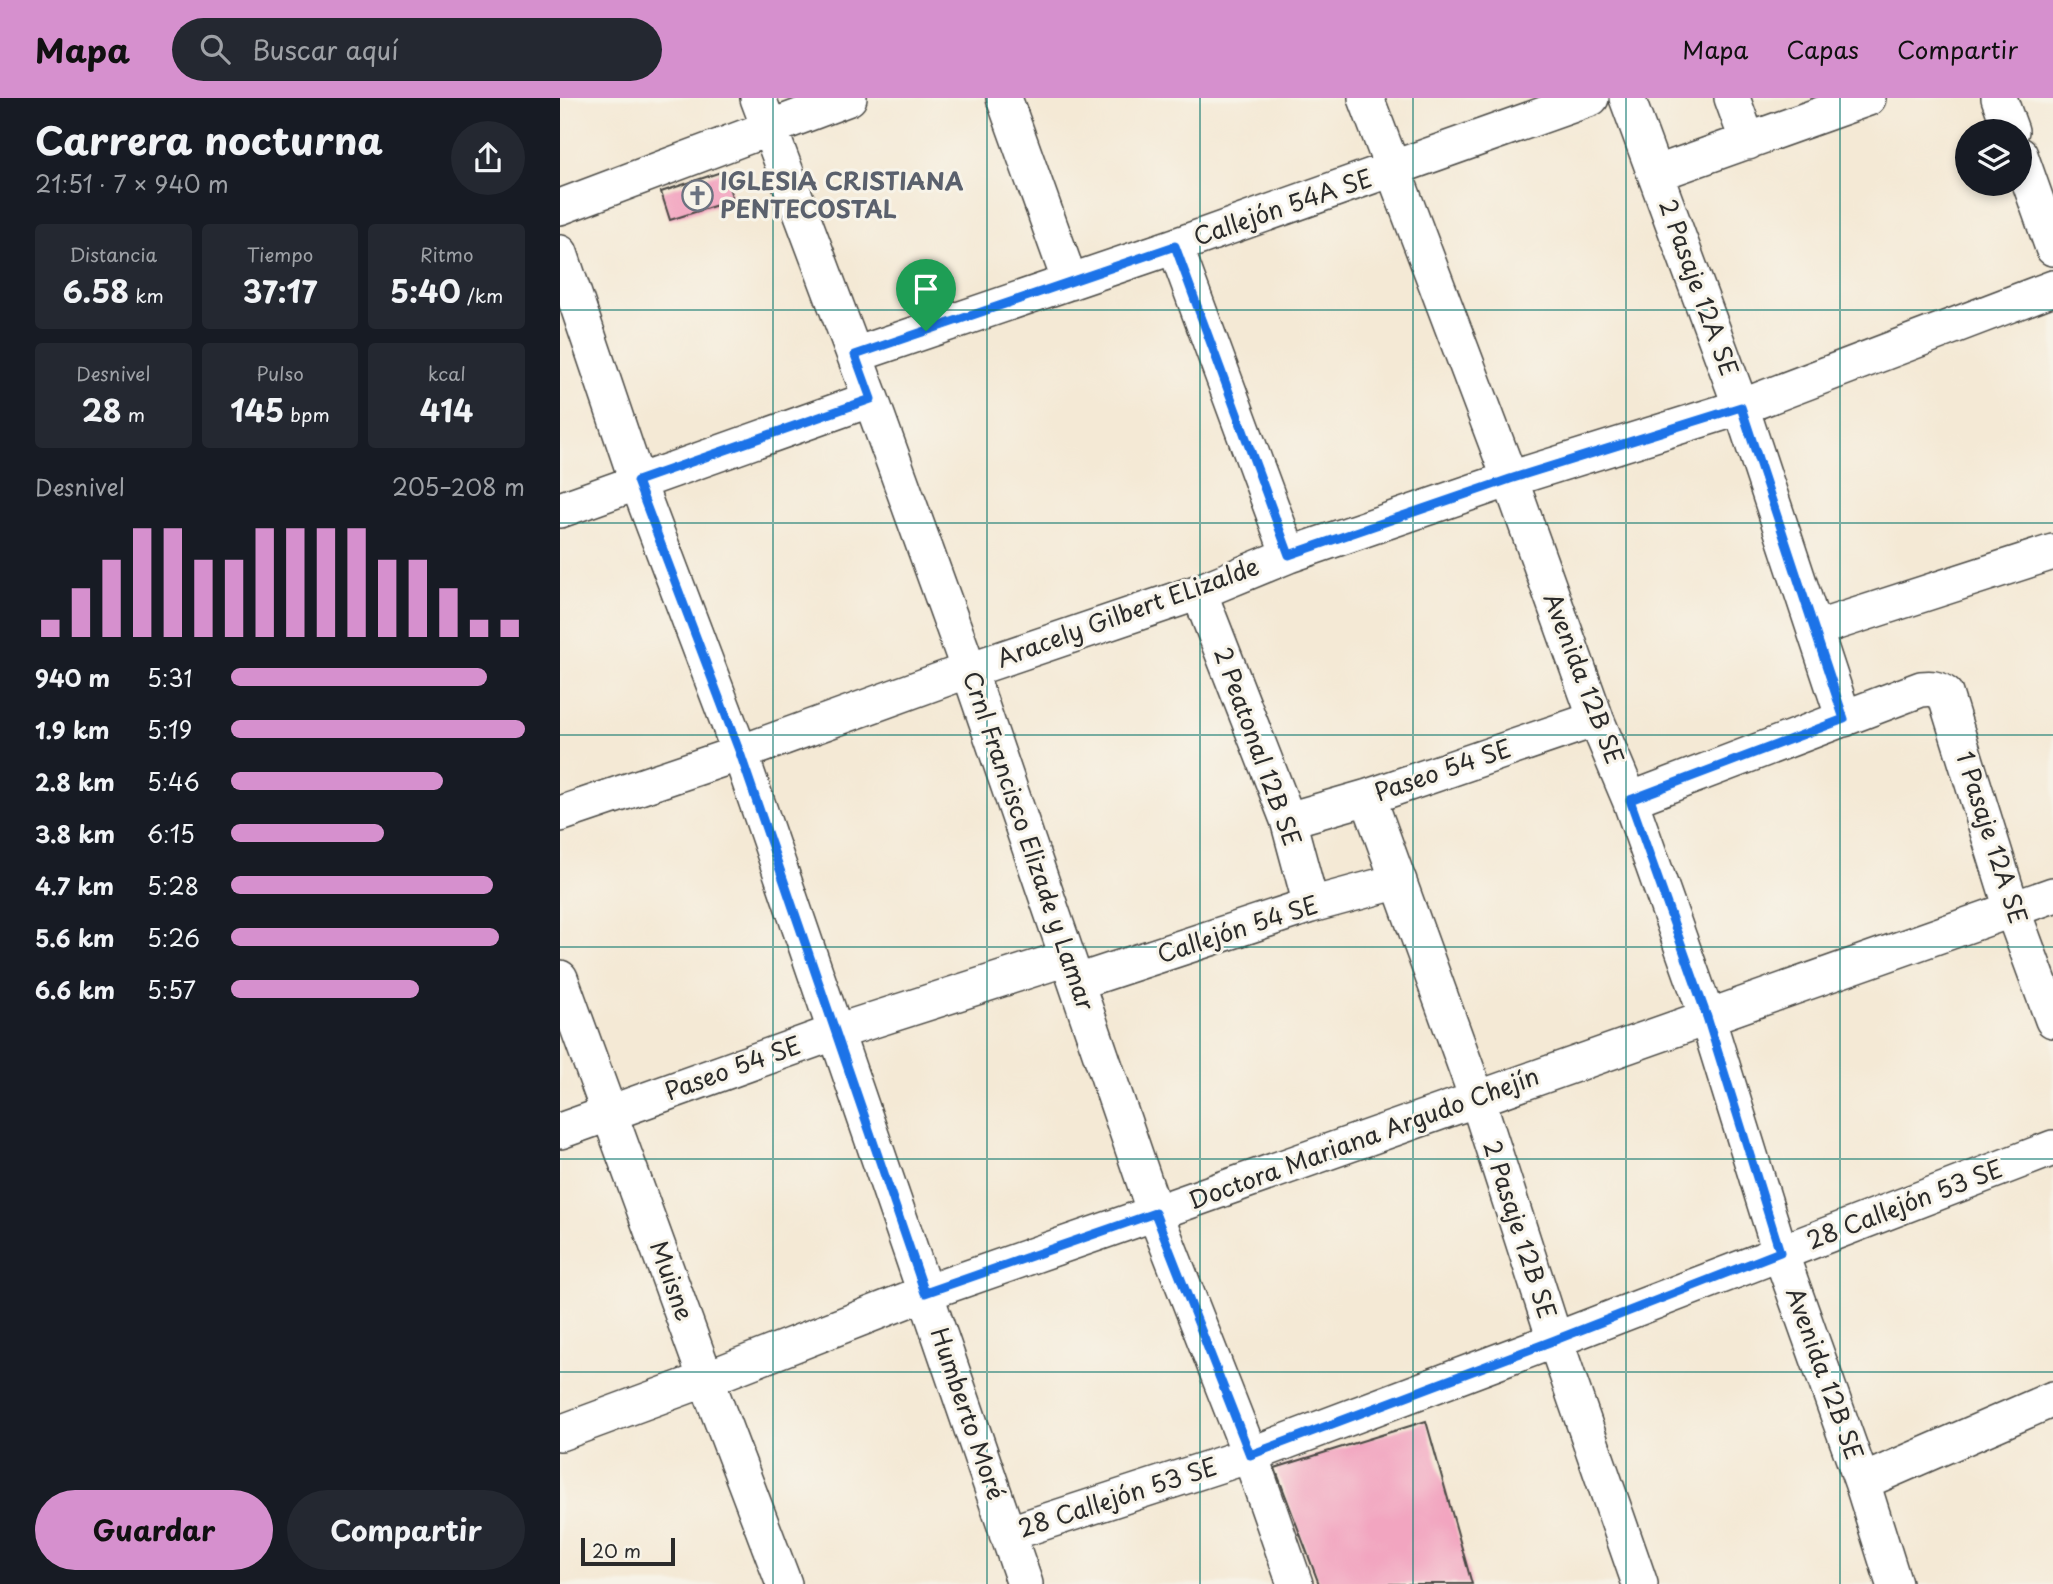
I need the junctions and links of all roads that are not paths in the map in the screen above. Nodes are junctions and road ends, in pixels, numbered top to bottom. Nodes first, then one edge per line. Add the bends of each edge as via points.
1 (849, 98) edge
2 (1004, 98) edge
3 (1366, 98) edge
4 (1591, 98) edge
5 (1627, 98) edge
6 (1732, 98) edge
7 (1868, 98) edge
8 (1999, 98) edge
9 (763, 113) edge
10 (2007, 119) edge
11 (1748, 142) junction
12 (1392, 169) junction
13 (1656, 174) junction
14 (2032, 189) edge
15 (560, 207) edge
16 (1175, 246) junction
17 (2053, 248) edge
18 (560, 253) edge
19 (1070, 282) junction
20 (2053, 288) edge
21 (855, 355) junction
22 (871, 399) junction
23 (1741, 407) junction
24 (1510, 479) junction
25 (637, 481) junction
26 (560, 510) edge
27 (2053, 552) edge
28 (1289, 555) junction
29 (1199, 592) junction
30 (1815, 629) junction
31 (969, 670) junction
32 (1596, 719) junction
33 (1844, 719) junction
34 (740, 753) junction
35 (1368, 797) junction
36 (1630, 800) junction
37 (560, 814) edge
38 (1288, 820) junction
39 (1399, 881) junction
40 (2053, 895) edge
41 (1311, 905) junction
42 (2012, 909) junction
43 (1072, 970) junction
44 (560, 978) edge
45 (1707, 1017) junction
46 (2053, 1020) edge
47 (836, 1032) junction
48 (1477, 1098) junction
49 (610, 1113) junction
50 (560, 1132) edge
51 (2053, 1148) edge
52 (1155, 1213) junction
53 (1780, 1252) junction
54 (925, 1293) junction
55 (1555, 1340) junction
56 (706, 1379) junction
57 (2053, 1399) edge
58 (560, 1433) edge
59 (1250, 1455) junction
60 (1862, 1482) junction
61 (1007, 1534) junction
62 (784, 1584) edge
63 (1025, 1584) edge
64 (1295, 1584) edge
65 (1640, 1584) edge
66 (1894, 1584) edge

1 - 9 street
2 - 19 street
3 - 12 street, Avenida 12B SE
4 - 12 street, Callejón 54A SE
5 - 13 street, 2 Pasaje 12A SE
6 - 11 street
7 - 11 street
8 - 10 street
9 - 15 street
9 - 21 street, Crnl Francisco Elizade y Lamar
11 - 13 street
12 - 16 street, Callejón 54A SE
12 - 24 street, Avenida 12B SE
13 - 23 street, 2 Pasaje 12A SE
14 - 17 street
16 - 19 street, Callejón 54A SE
16 - 28 street
18 - 25 street, Humberto Moré
19 - 21 street, Callejón 54A SE
20 - 23 street, Aracely Gilbert ELizalde
21 - 22 street, Crnl Francisco Elizade y Lamar
22 - 25 street
22 - 31 street, Crnl Francisco Elizade y Lamar
23 - 24 street, Aracely Gilbert ELizalde
23 - 30 street, 2 Pasaje 12A SE
24 - 28 street, Aracely Gilbert ELizalde
24 - 32 street, Avenida 12B SE
25 - 26 street
25 - 34 street, Humberto Moré
27 - 30 street
28 - 29 street, Aracely Gilbert ELizalde
29 - 31 street, Aracely Gilbert ELizalde
29 - 38 street, 2 Peatonal 12B SE
30 - 33 street, 2 Pasaje 12A SE
31 - 34 street, Aracely Gilbert ELizalde
31 - 43 street, Crnl Francisco Elizade y Lamar
32 - 35 street, Paseo 54 SE
32 - 36 street, Avenida 12B SE
33 - 36 street
33 - 42 street, 1 Pasaje 12A SE via 1921,689 1935,688 1945,694
34 - 37 street, Aracely Gilbert ELizalde
34 - 47 street, Humberto Moré
35 - 38 street, Paseo 54 SE
35 - 39 street, 2 Pasaje 12B SE
36 - 45 street, Avenida 12B SE
38 - 41 street, 2 Peatonal 12B SE
39 - 41 street, Callejón 54 SE
39 - 48 street, 2 Pasaje 12B SE
40 - 42 street, Doctora Mariana Argudo Chejín
41 - 43 street, Callejón 54 SE
42 - 45 street, Doctora Mariana Argudo Chejín
42 - 46 street, 1 Pasaje 12A SE
43 - 47 street, Paseo 54 SE
43 - 52 street, Crnl Francisco Elizade y Lamar
44 - 49 street, Muisne
45 - 48 street, Doctora Mariana Argudo Chejín
45 - 53 street, Avenida 12B SE
47 - 49 street, Paseo 54 SE
47 - 54 street, Humberto Moré
48 - 52 street, Doctora Mariana Argudo Chejín
48 - 55 street, 2 Pasaje 12B SE
49 - 50 street, Paseo 54 SE
49 - 56 street, Muisne
51 - 53 street, 28 Callejón 53 SE
52 - 54 street, Doctora Mariana Argudo Chejín
52 - 59 street, Crnl Francisco Elizade y Lamar
53 - 55 street, 28 Callejón 53 SE
53 - 60 street, Avenida 12B SE
54 - 56 street, Doctora Mariana Argudo Chejín
54 - 61 street, Humberto Moré
55 - 59 street, 28 Callejón 53 SE
55 - 65 street, 2 Pasaje 12B SE
56 - 58 street, Doctora Mariana Argudo Chejín
56 - 62 street, Muisne
57 - 60 street
59 - 61 street, 28 Callejón 53 SE
59 - 64 street, Crnl Francisco Elizade y Lamar
60 - 66 street, Avenida 12B SE
61 - 63 street, Humberto Moré

